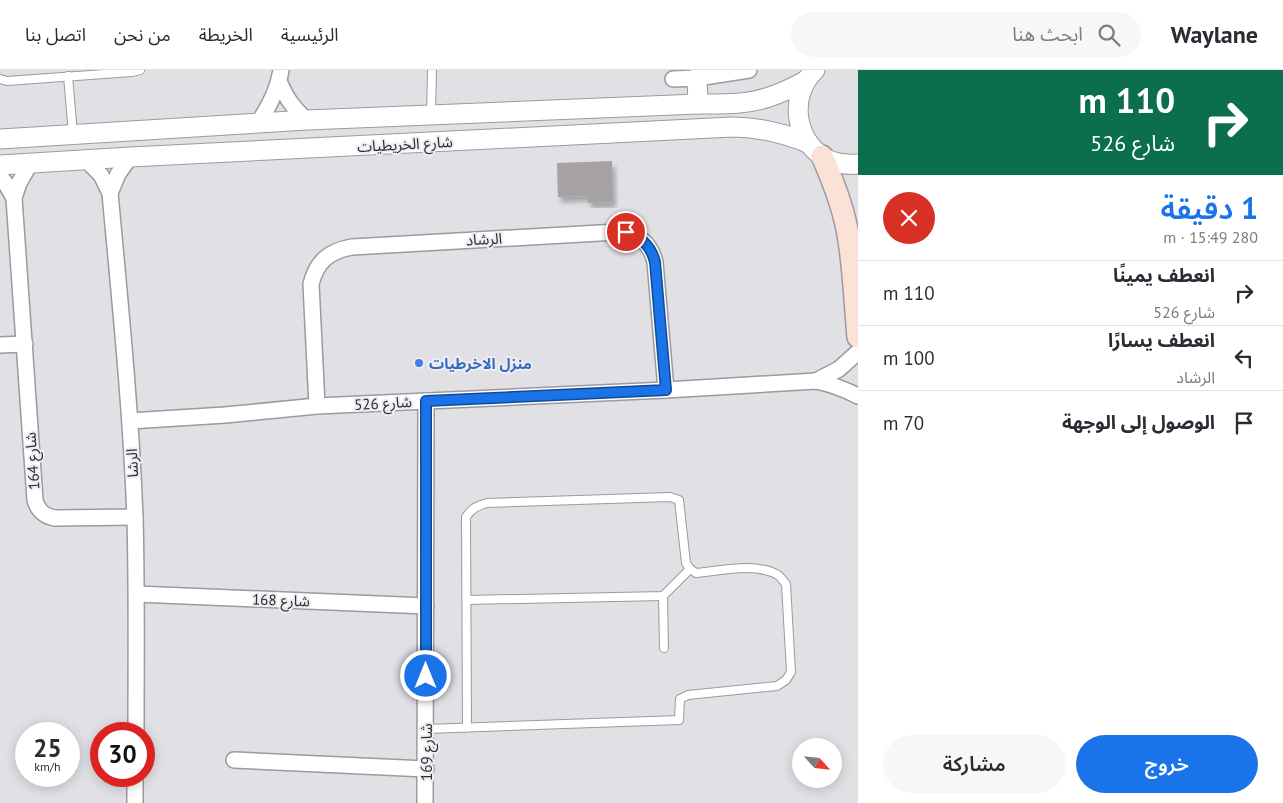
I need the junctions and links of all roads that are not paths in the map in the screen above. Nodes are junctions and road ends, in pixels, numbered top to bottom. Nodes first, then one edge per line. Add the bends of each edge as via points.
1 (140, 70) edge
2 (432, 70) edge
3 (749, 70) edge
4 (93, 72) edge
5 (47, 74) edge
6 (68, 76) junction
7 (280, 76) edge
8 (810, 76) edge
9 (697, 78) junction
10 (0, 79) edge
11 (673, 79) dead end
12 (698, 104) junction
13 (544, 110) junction
14 (491, 112) junction
15 (431, 115) junction
16 (384, 118) junction
17 (307, 120) junction
18 (258, 123) junction
19 (73, 134) junction
20 (546, 137) junction
21 (0, 139) edge
22 (492, 140) junction
23 (386, 145) junction
24 (815, 149) junction
25 (130, 157) junction
26 (86, 160) junction
27 (32, 162) junction
28 (858, 164) edge
29 (0, 165) edge
30 (0, 176) edge
31 (110, 193) junction
32 (14, 198) junction
33 (858, 337) edge
34 (25, 344) junction
35 (0, 345) edge
36 (858, 352) edge
37 (816, 381) junction
38 (666, 390) junction
39 (858, 396) edge
40 (426, 401) junction
41 (317, 406) junction
42 (130, 421) junction
43 (134, 517) junction
44 (690, 569) junction
45 (137, 594) junction
46 (663, 596) junction
47 (466, 600) junction
48 (426, 606) junction
49 (664, 648) dead end
50 (136, 722) edge
51 (467, 728) junction
52 (426, 729) junction
53 (234, 760) dead end
54 (426, 769) junction
55 (135, 787) edge
56 (135, 803) edge
57 (426, 803) edge

1 - 4 lane
2 - 15 lane
3 - 9 street
4 - 6 lane
5 - 6 lane
5 - 10 lane via 7,81
6 - 19 lane
7 - 17 street via 290,103
7 - 18 street
8 - 12 street, شارع الخريطيات via 780,93 756,101
8 - 24 street via 801,91 798,112 803,133
9 - 11 street
9 - 12 street
12 - 13 street, شارع الخريطيات
13 - 14 street, شارع الخريطيات
13 - 20 street via 537,121 538,130
14 - 15 street, شارع الخريطيات
14 - 22 street via 497,131
15 - 16 street, شارع الخريطيات
16 - 17 street, شارع الخريطيات
16 - 23 street
17 - 18 street, شارع الخريطيات
18 - 19 street, شارع الخريطيات
19 - 21 street, شارع الخريطيات
20 - 22 street, شارع الخريطيات
20 - 24 street, شارع الخريطيات via 745,127 784,133
22 - 23 street, شارع الخريطيات
23 - 25 street, شارع الخريطيات
24 - 28 street, شارع الخريطيات via 839,163
24 - 33 main road via 831,176 849,241
25 - 26 street, شارع الخريطيات
25 - 31 street
26 - 27 street, شارع الخريطيات
26 - 31 street, الرشا via 101,175
27 - 29 street, شارع الخريطيات
27 - 32 street, شارع 164
30 - 32 street, شارع 164
31 - 42 street, الرشا
32 - 34 street, شارع 164
34 - 35 street
34 - 43 street, شارع 164 via 35,500 40,511 55,518
36 - 37 street, شارع 526
37 - 38 street, شارع 526
37 - 39 street, شارع 526
38 - 40 street, شارع 526
38 - 41 street, الرشاد via 653,254 634,235 617,232 352,247 333,252 318,265 311,284
40 - 41 street, شارع 526
40 - 48 street, شارع 169
41 - 42 street, شارع 526
42 - 43 street, الرشا
43 - 45 street, الرشا
44 - 46 lane
44 - 47 lane via 686,563 679,500 670,497 487,504 470,510 466,517
44 - 51 lane via 696,573 752,568 780,576 786,584 791,672 786,680 777,686 688,695 680,699 679,720
45 - 48 street, شارع 168
45 - 50 street, الرشا
46 - 47 lane
46 - 49 lane
47 - 51 lane
48 - 52 street, شارع 169
51 - 52 lane
52 - 54 street, شارع 169
53 - 54 street
54 - 57 street, شارع 169
55 - 56 street

